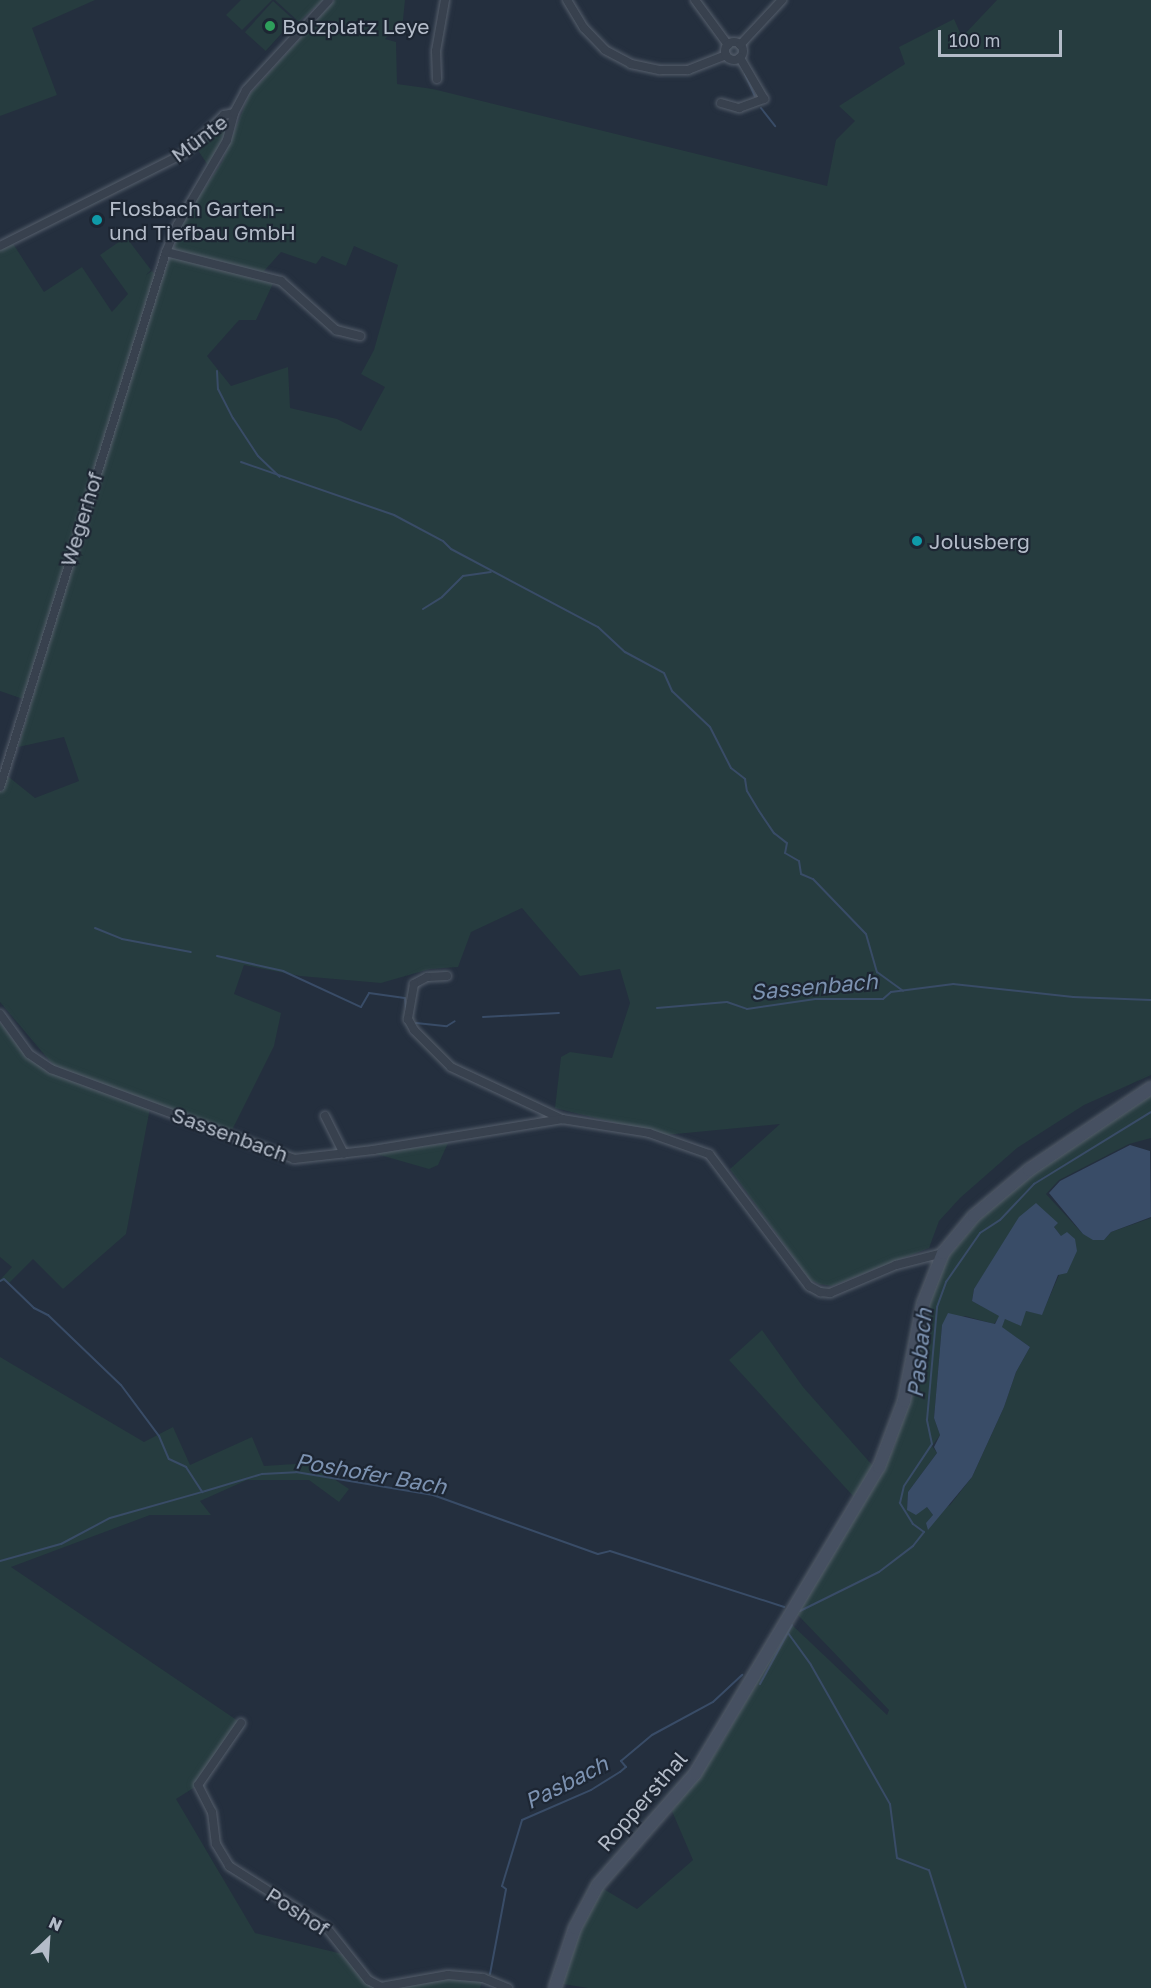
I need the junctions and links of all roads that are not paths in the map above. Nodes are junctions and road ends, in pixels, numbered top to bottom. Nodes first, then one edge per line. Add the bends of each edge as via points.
1 (329, 0) edge
2 (445, 0) edge
3 (567, 0) edge
4 (695, 0) edge
5 (782, 0) edge
6 (728, 45) junction
7 (740, 45) junction
8 (726, 55) junction
9 (740, 58) junction
10 (437, 79) dead end
11 (721, 104) dead end
12 (234, 113) junction
13 (0, 246) edge
14 (166, 252) junction
15 (360, 336) dead end
16 (0, 787) edge
17 (447, 976) dead end
18 (0, 1014) edge
19 (1151, 1088) edge
20 (325, 1116) dead end
21 (561, 1119) junction
22 (345, 1154) junction
23 (943, 1253) junction
24 (242, 1723) dead end
25 (508, 1988) edge
26 (555, 1988) edge

1 - 12 street, Münte via 246,90
2 - 10 street via 436,51
3 - 8 street via 584,28 605,50 631,64 688,70
4 - 6 street
5 - 7 street
6 - 7 street
6 - 8 street
7 - 9 street
8 - 9 street via 732,60
9 - 11 street via 764,99 739,108
12 - 13 street, Münte via 224,115 185,153
12 - 14 street, Wegerhof via 227,140
14 - 15 street via 281,281 323,314 336,330
14 - 16 street, Wegerhof
17 - 21 street, Sassenbach via 427,977 414,984 408,1019 414,1030 451,1067
18 - 22 street, Sassenbach via 29,1054 51,1069 294,1159
19 - 23 main road, Roppersthal via 1029,1170 974,1216
20 - 22 street
21 - 22 street, Sassenbach
21 - 23 street, Sassenbach via 649,1133 709,1154 809,1286 820,1292 830,1293 905,1262
23 - 26 main road, Roppersthal via 923,1304 904,1401 890,1446 695,1774 598,1886 571,1938
24 - 25 street, Poshof via 198,1785 212,1812 216,1844 229,1866 244,1879 275,1892 326,1927 368,1980 381,1987 448,1975 483,1978

